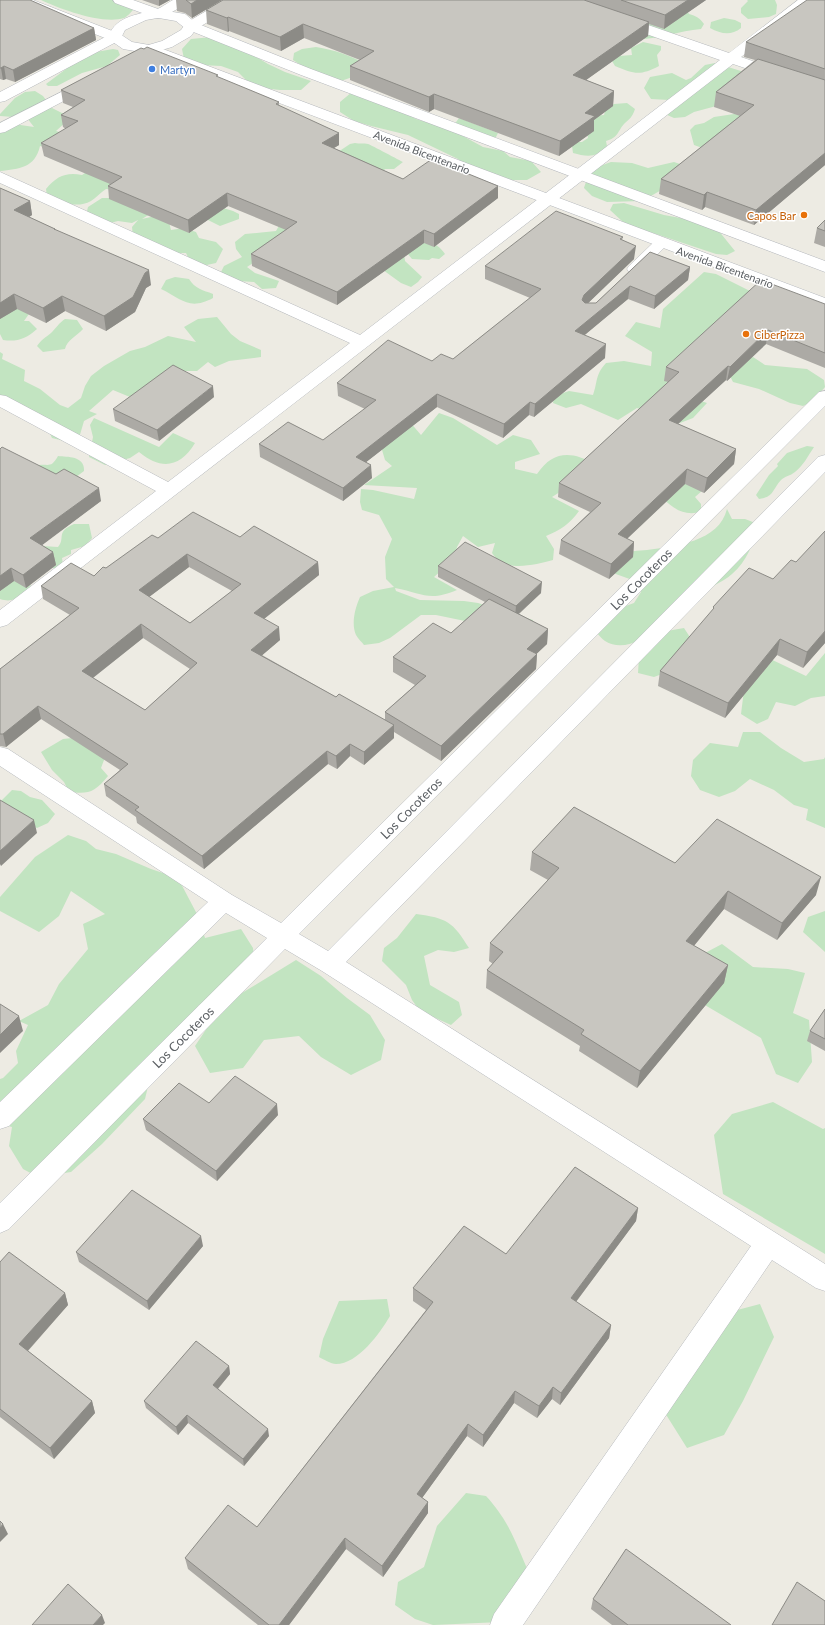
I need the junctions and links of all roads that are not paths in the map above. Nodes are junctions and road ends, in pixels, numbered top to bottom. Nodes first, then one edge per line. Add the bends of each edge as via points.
1 (21, 0) edge
2 (120, 0) edge
3 (183, 0) edge
4 (235, 0) edge
5 (807, 0) edge
6 (158, 14) junction
7 (606, 15) edge
8 (191, 26) junction
9 (115, 37) junction
10 (150, 49) junction
11 (732, 58) junction
12 (116, 67) edge
13 (102, 75) edge
14 (825, 91) edge
15 (0, 98) edge
16 (0, 129) edge
17 (581, 174) junction
18 (0, 178) edge
19 (546, 200) junction
20 (661, 242) junction
21 (825, 267) edge
22 (622, 280) edge
23 (825, 304) edge
24 (362, 342) junction
25 (825, 396) edge
26 (0, 400) edge
27 (825, 461) edge
28 (169, 490) junction
29 (0, 620) edge
30 (0, 756) edge
31 (224, 901) junction
32 (282, 937) junction
33 (330, 964) junction
34 (0, 1118) edge
35 (0, 1221) edge
36 (769, 1243) junction
37 (825, 1278) edge
38 (505, 1625) edge

1 - 9 street, Avenida Bicentenario
2 - 6 street
3 - 6 street
4 - 8 street
5 - 11 street
6 - 8 street via 180,17
6 - 9 street via 143,16 119,28
7 - 11 street
8 - 10 street via 186,33 167,44
8 - 17 street via 306,72
9 - 10 street, Avenida Bicentenario via 128,46
9 - 15 street
10 - 12 street
10 - 19 street, Avenida Bicentenario
11 - 14 street
11 - 17 street
13 - 16 street
17 - 19 street
17 - 21 street
18 - 24 street
19 - 20 street, Avenida Bicentenario
19 - 24 street
20 - 22 lane
20 - 23 street, Avenida Bicentenario
24 - 28 street
25 - 32 street, Los Cocoteros
26 - 28 street
27 - 33 street
28 - 29 street
30 - 31 street
31 - 32 street
31 - 34 street
32 - 33 street
32 - 35 street, Los Cocoteros
33 - 36 street
36 - 37 street
36 - 38 street

